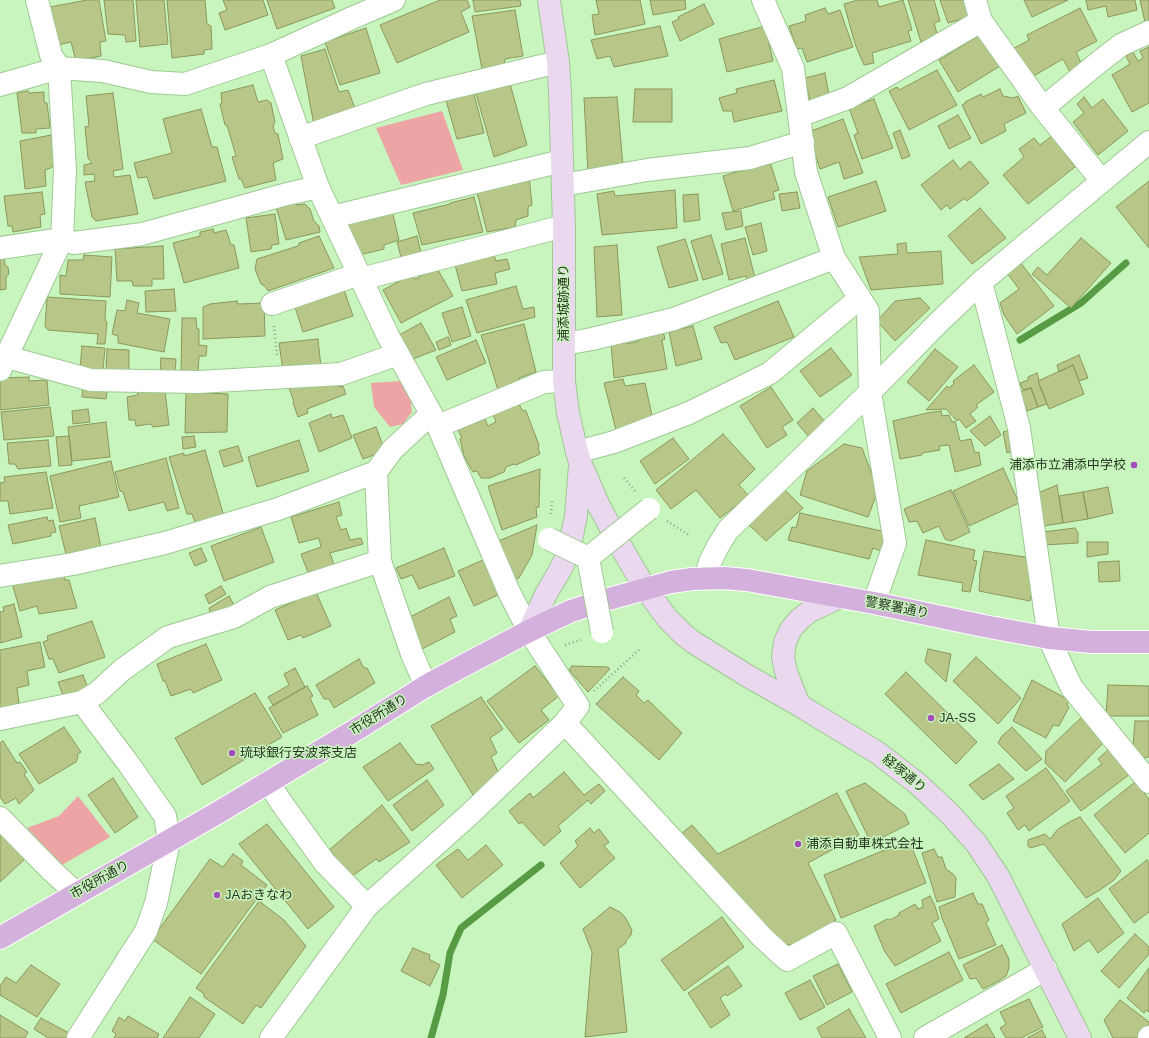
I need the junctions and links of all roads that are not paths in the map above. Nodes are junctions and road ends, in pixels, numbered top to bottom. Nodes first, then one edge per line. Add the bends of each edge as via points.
1 (37, 0) edge
2 (394, 0) edge
3 (549, 0) edge
4 (763, 0) edge
5 (975, 0) edge
6 (981, 21) junction
7 (1149, 32) edge
8 (270, 55) junction
9 (558, 62) junction
10 (59, 68) junction
11 (0, 85) edge
12 (1043, 108) junction
13 (799, 116) junction
14 (300, 138) junction
15 (803, 142) junction
16 (1149, 142) edge
17 (562, 162) junction
18 (1102, 181) junction
19 (563, 185) junction
20 (318, 187) junction
21 (332, 217) junction
22 (564, 226) junction
23 (62, 238) junction
24 (0, 248) edge
25 (834, 258) junction
26 (360, 276) junction
27 (981, 282) junction
28 (860, 298) junction
29 (272, 304) road end
30 (564, 344) junction
31 (398, 354) junction
32 (3, 364) edge
33 (564, 381) junction
34 (870, 392) junction
35 (434, 420) junction
36 (578, 457) junction
37 (376, 472) junction
38 (649, 509) dead end
39 (549, 539) dead end
40 (588, 558) junction
41 (380, 561) junction
42 (0, 576) edge
43 (705, 578) junction
44 (645, 588) junction
45 (840, 597) junction
46 (874, 603) junction
47 (529, 631) junction
48 (602, 632) dead end
49 (1049, 638) junction
50 (1149, 642) edge
51 (426, 686) junction
52 (82, 702) junction
53 (799, 705) junction
54 (571, 715) junction
55 (0, 719) edge
56 (268, 782) junction
57 (1149, 782) edge
58 (0, 818) edge
59 (170, 841) junction
60 (76, 893) junction
61 (367, 906) junction
62 (0, 938) edge
63 (1046, 969) junction
64 (78, 1038) edge
65 (271, 1038) edge
66 (890, 1038) edge
67 (925, 1038) edge
68 (1080, 1038) edge

1 - 10 street via 51,54
2 - 8 street
3 - 9 main road, 浦添城跡通り
4 - 13 street via 793,68
5 - 6 street
6 - 12 street
6 - 13 street via 848,98
7 - 12 street via 1116,49
8 - 10 street via 185,84 151,82 104,72
8 - 14 street
9 - 14 street via 426,94
9 - 17 main road, 浦添城跡通り
10 - 11 street
10 - 23 street via 65,170
12 - 18 street
13 - 15 street
14 - 20 street
15 - 19 street via 750,158 647,170
15 - 25 street via 806,172
16 - 18 street
17 - 19 main road, 浦添城跡通り
17 - 21 street
18 - 27 street
19 - 22 main road, 浦添城跡通り
20 - 21 street
20 - 23 street via 142,234 74,243
21 - 26 street
22 - 26 street
22 - 30 main road, 浦添城跡通り
23 - 24 street
23 - 32 street
25 - 28 street
25 - 30 street via 674,319
26 - 29 street
26 - 31 street
27 - 34 street
27 - 49 street via 1019,428
28 - 34 street via 868,311
28 - 36 street via 770,373 689,413
30 - 33 main road, 浦添城跡通り
31 - 32 street via 341,374 198,382 91,380
31 - 35 street
33 - 35 street via 544,382
33 - 36 main road, 浦添城跡通り
34 - 43 street via 728,530 710,562
34 - 46 street via 895,543
35 - 37 street via 393,449
35 - 47 street via 509,592
36 - 44 main road, 浦添城跡通り via 599,506
36 - 47 main road via 576,516 568,554
37 - 41 street
37 - 42 street via 278,510 165,543 73,564
38 - 40 street, bridge
39 - 40 street, bridge
40 - 48 street, bridge
41 - 51 street via 412,654
41 - 52 street via 270,597 234,617 168,637
43 - 44 main road, 警察署通り
43 - 45 main road, 警察署通り via 747,580
44 - 47 main road, 市役所通り via 572,611
44 - 53 main road, 経塚通り via 668,618 693,642
45 - 46 main road, 警察署通り
45 - 53 main road via 810,611 800,619 791,629 785,642 783,657 786,672
46 - 49 main road, 警察署通り
47 - 51 main road, 市役所通り
47 - 54 street
49 - 50 main road, 警察署通り via 1092,642
49 - 57 street via 1072,688
51 - 56 main road, 市役所通り
52 - 55 street
52 - 59 street via 165,816
53 - 63 main road, 経塚通り via 878,753 918,784 950,814 976,843 998,876
54 - 61 street via 470,814
54 - 66 street via 763,938 787,960 836,933
56 - 59 main road, 市役所通り
56 - 61 street via 325,863
58 - 60 street
59 - 60 main road, 市役所通り
59 - 64 street via 146,931
60 - 62 main road, 市役所通り
61 - 65 street
63 - 67 street
63 - 68 main road, 経塚通り

